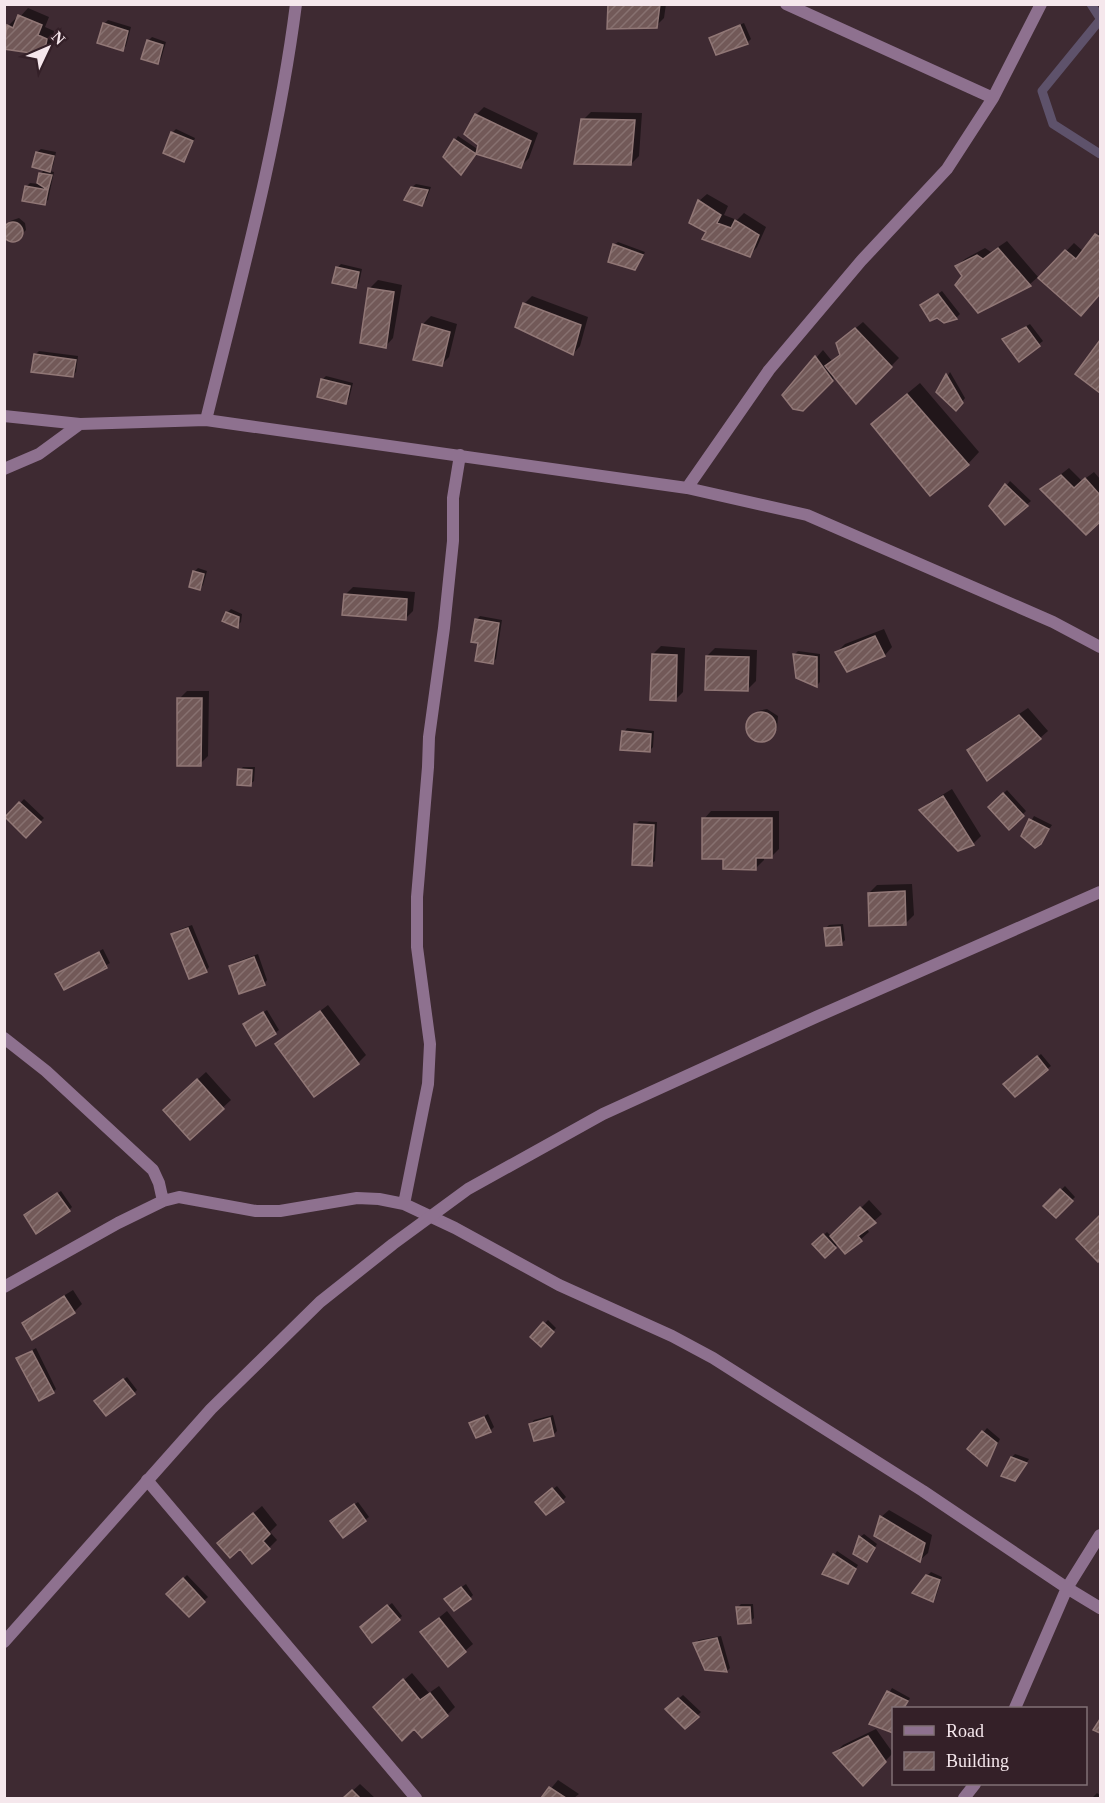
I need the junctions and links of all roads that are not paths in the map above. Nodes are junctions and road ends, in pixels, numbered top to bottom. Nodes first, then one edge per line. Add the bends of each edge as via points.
1 (296, 4) edge
2 (786, 4) edge
3 (1041, 4) edge
4 (993, 98) junction
5 (4, 416) edge
6 (206, 420) junction
7 (80, 424) junction
8 (460, 455) junction
9 (4, 468) edge
10 (687, 488) junction
11 (1101, 647) edge
12 (1101, 892) edge
13 (4, 1038) edge
14 (163, 1201) junction
15 (404, 1204) junction
16 (429, 1217) junction
17 (4, 1287) edge
18 (147, 1480) junction
19 (1101, 1535) edge
20 (1067, 1588) junction
21 (1101, 1608) edge
22 (4, 1642) edge
23 (1015, 1707) edge
24 (974, 1785) edge
25 (416, 1798) edge
26 (964, 1798) edge

1 - 6 street via 265,181
2 - 4 street
3 - 4 street
4 - 10 street via 947,169 861,261 770,370
5 - 7 street
6 - 7 street
6 - 8 street
7 - 9 street via 39,454
8 - 10 street
8 - 15 street via 429,737 417,897 417,947 430,1044 428,1084
10 - 11 street via 807,515 1053,622
12 - 16 street via 603,1114 468,1189
13 - 14 street via 153,1170
14 - 15 street via 179,1197 256,1211 280,1211 357,1198
14 - 17 street
15 - 16 street
16 - 18 street via 320,1302 211,1409
16 - 20 street via 559,1285 713,1358
18 - 22 street
18 - 25 street
19 - 20 street
20 - 21 street
20 - 23 street
24 - 26 street

